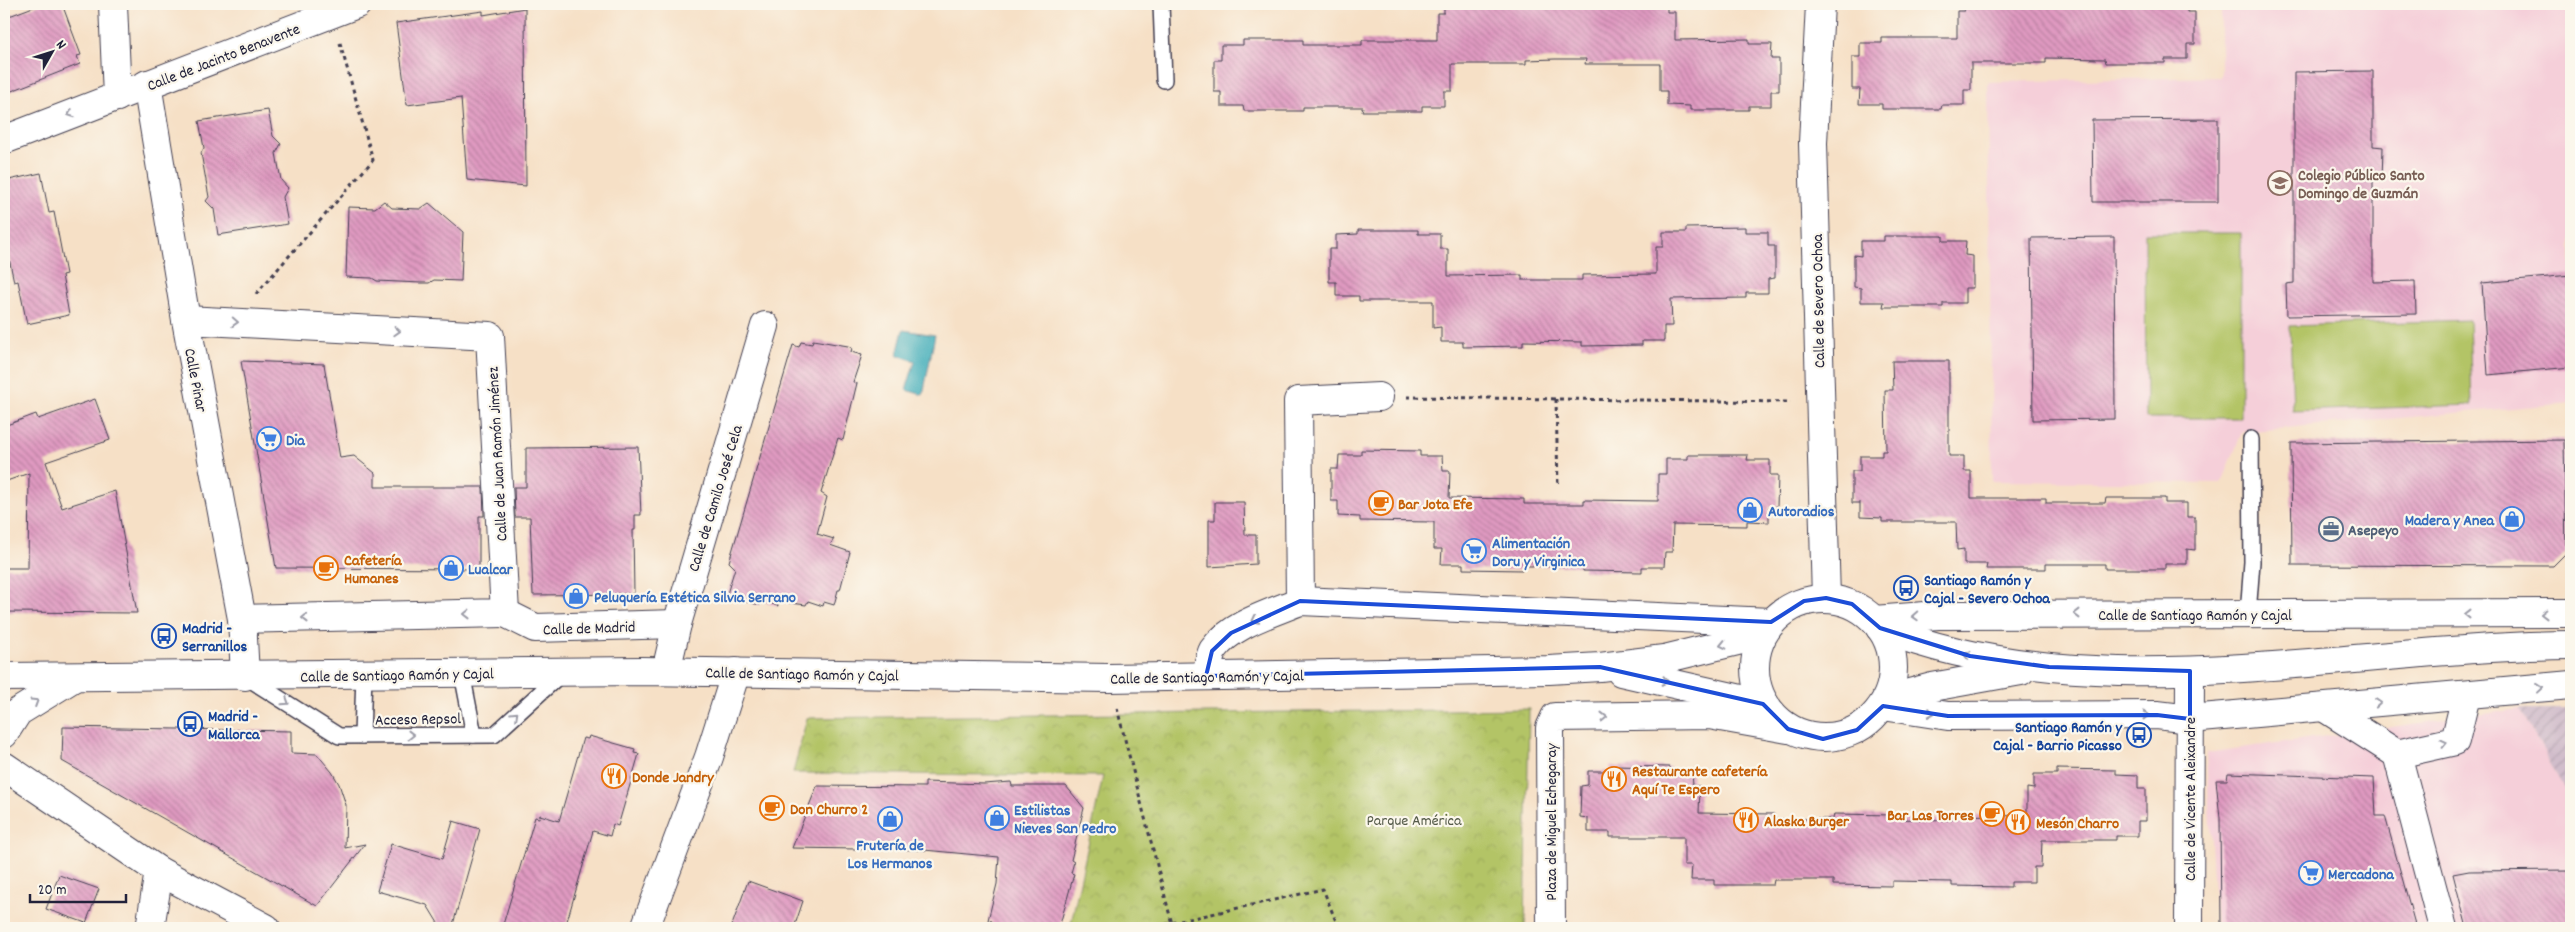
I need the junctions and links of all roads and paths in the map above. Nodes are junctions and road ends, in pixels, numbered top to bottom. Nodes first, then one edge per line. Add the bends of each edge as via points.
1 (113, 4) edge
2 (357, 4) edge
3 (1161, 4) edge
4 (1820, 4) edge
5 (332, 15) junction
6 (1164, 80) dead end
7 (147, 84) junction
8 (117, 97) junction
9 (4, 140) edge
10 (186, 320) junction
11 (231, 322) junction
12 (765, 326) dead end
13 (1379, 397) joint
14 (1556, 399) junction
15 (1820, 402) junction
16 (2251, 438) dead end
17 (1558, 486) dead end
18 (1826, 598) junction
19 (1300, 601) junction
20 (505, 613) junction
21 (2571, 613) edge
22 (2248, 614) junction
23 (242, 619) junction
24 (677, 624) junction
25 (1769, 624) junction
26 (1877, 624) junction
27 (2571, 645) edge
28 (1600, 667) junction
29 (2049, 667) junction
30 (666, 671) junction
31 (2190, 671) junction
32 (563, 672) junction
33 (736, 672) junction
34 (462, 673) junction
35 (364, 674) junction
36 (245, 676) junction
37 (1206, 676) junction
38 (4, 677) edge
39 (74, 678) junction
40 (1109, 678) junction
41 (2571, 685) edge
42 (2466, 696) junction
43 (1885, 702) junction
44 (1763, 704) junction
45 (2326, 708) junction
46 (2190, 719) junction
47 (1788, 729) junction
48 (4, 734) edge
49 (474, 735) junction
50 (362, 736) junction
51 (2396, 754) junction
52 (6, 770) edge
53 (159, 871) junction
54 (1171, 923) junction
55 (150, 928) edge
56 (266, 928) edge
57 (645, 928) edge
58 (1149, 928) edge
59 (1173, 928) edge
60 (1344, 928) edge
61 (1551, 928) edge
62 (2189, 928) edge
63 (2443, 928) edge

1 - 8 street
2 - 5 street, Calle de Jacinto Benavente
3 - 6 lane
4 - 15 street, Calle de Severo Ochoa via 1813,143
5 - 7 street, Calle de Jacinto Benavente
5 - 11 path via 372,160
7 - 8 street, Calle de Jacinto Benavente
7 - 10 street, Calle Pinar
8 -> 9 street, Calle de Jacinto Benavente
10 - 11 street, Calle de Juan Ramón Jiménez
10 - 23 street, Calle Pinar
11 -> 20 street, Calle de Juan Ramón Jiménez via 490,336
12 - 24 street, Calle de Camilo José Cela
13 - 14 path
13 - 19 street via 1298,401
14 - 15 path
14 - 17 path
15 - 18 street, Calle de Severo Ochoa
16 - 22 lane via 2252,562
18 - 25 street via 1804,601 1784,611
18 - 26 street via 1852,604
19 - 25 street
19 -> 37 street via 1231,633 1212,651
20 -> 23 street
20 - 24 street, Calle de Madrid via 535,628
21 -> 22 street, Calle de Santiago Ramón y Cajal
22 -> 26 street, Calle de Santiago Ramón y Cajal via 1938,615
23 - 36 street, Calle Pinar
24 - 30 street, Calle de Camilo José Cela
25 -> 28 street, Calle de Santiago Ramón y Cajal via 1742,640 1664,659
25 - 44 street via 1758,644 1754,664 1755,685
29 -> 26 street via 1970,656 1917,642
26 - 43 street via 1890,644 1894,662 1893,681
27 - 31 street via 2503,646
28 - 37 street, Calle de Santiago Ramón y Cajal
28 -> 44 street, Calle de Santiago Ramón y Cajal
29 - 31 street
29 - 43 street via 1932,687
30 - 32 street, Calle de Santiago Ramón y Cajal
30 - 33 street, Calle de Santiago Ramón y Cajal
31 - 46 street, Calle de Vicente Aleixandre
32 - 34 street, Calle de Santiago Ramón y Cajal
49 -> 32 lane, Acceso Repsol via 494,735
33 - 40 street, Calle de Santiago Ramón y Cajal
33 - 57 street via 709,757
34 - 35 street, Calle de Santiago Ramón y Cajal
34 - 49 lane, Acceso Repsol
35 - 36 street, Calle de Santiago Ramón y Cajal
35 - 50 lane, Acceso Repsol
36 - 39 street, Calle de Santiago Ramón y Cajal
36 -> 50 lane, Acceso Repsol via 339,736
37 - 40 street, Calle de Santiago Ramón y Cajal
38 - 39 street, Calle de Santiago Ramón y Cajal
48 -> 39 street via 18,712
40 - 54 path
42 -> 41 street
45 -> 42 street
51 -> 42 street via 2455,741
43 -> 46 street via 1948,716 2157,715
43 - 47 street via 1857,730 1823,739
44 - 47 street
45 - 46 street
45 - 51 street
46 - 62 street, Calle de Vicente Aleixandre
61 -> 47 street, Plaza de Miguel Echegaray via 1550,728 1555,717 1709,716
50 -> 49 lane, Acceso Repsol
51 - 63 street
52 - 53 street
53 - 55 street
53 - 56 street
54 - 58 path
54 - 59 path
54 - 60 path via 1323,889 1335,919

